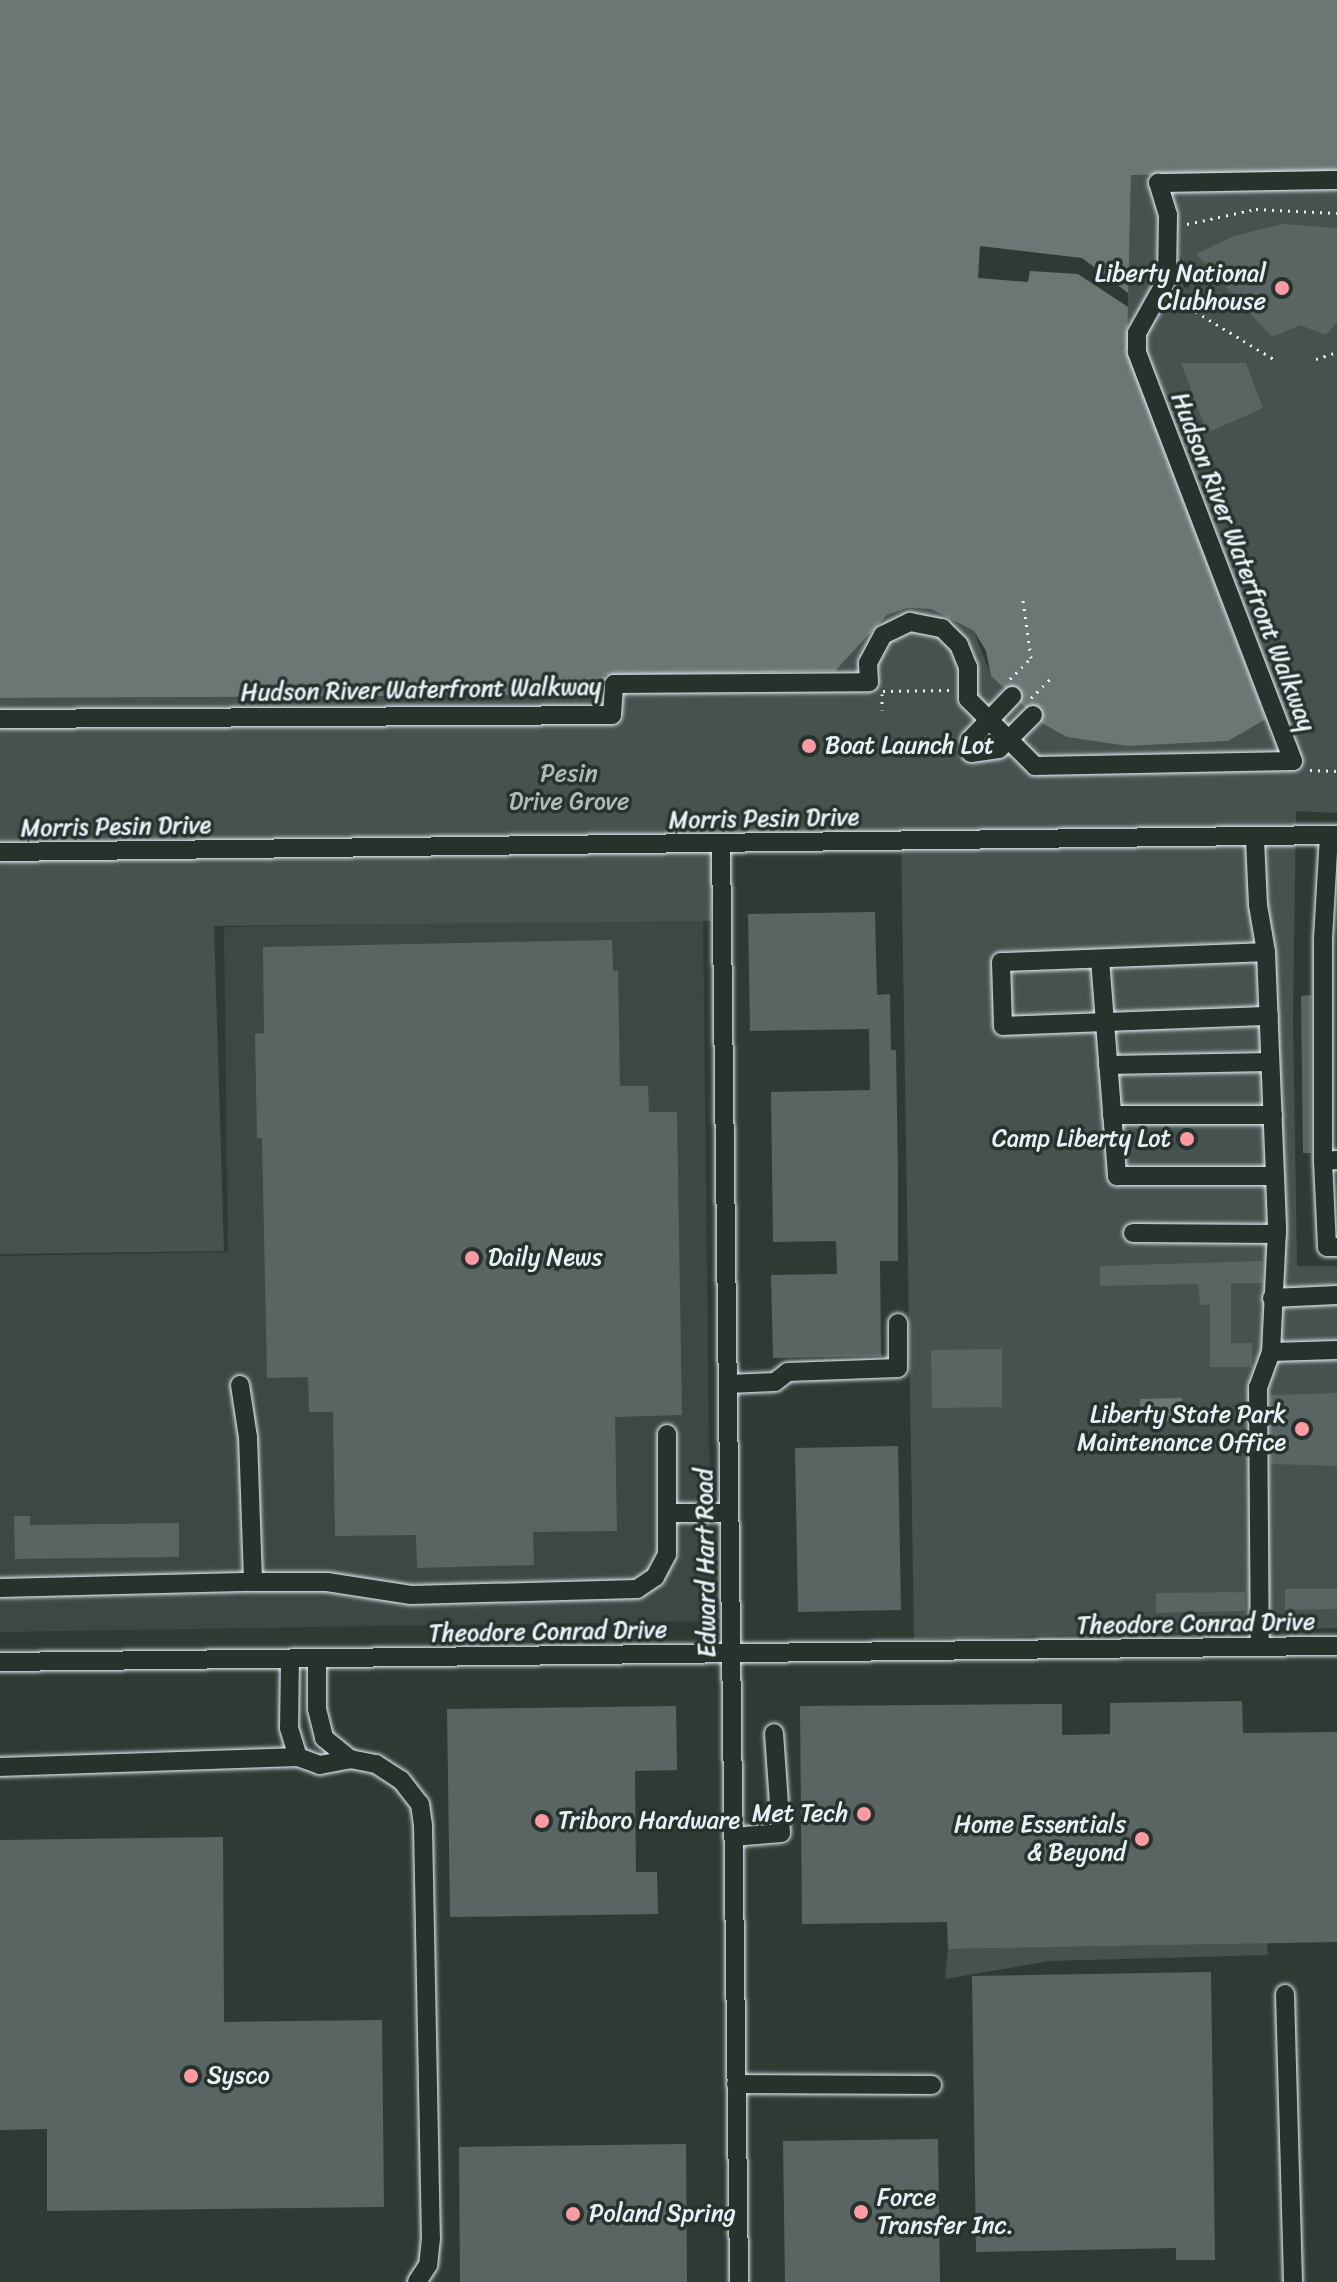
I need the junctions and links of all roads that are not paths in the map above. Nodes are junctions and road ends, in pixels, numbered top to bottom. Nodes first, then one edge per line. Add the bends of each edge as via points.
1 (1337, 180) edge
2 (1006, 693) road end
3 (1033, 715) dead end
4 (0, 719) edge
5 (989, 720) junction
6 (1008, 740) junction
7 (1333, 835) edge
8 (1255, 839) junction
9 (721, 844) junction
10 (0, 852) edge
11 (1266, 952) junction
12 (1100, 959) junction
13 (1330, 970) edge
14 (1269, 1016) junction
15 (1105, 1022) junction
16 (1270, 1062) junction
17 (1108, 1065) junction
18 (1112, 1115) junction
19 (1273, 1115) junction
20 (1330, 1160) edge
21 (1275, 1176) junction
22 (1133, 1233) dead end
23 (1277, 1234) junction
24 (1337, 1247) edge
25 (1337, 1295) edge
26 (1272, 1298) junction
27 (898, 1323) dead end
28 (1337, 1350) edge
29 (1271, 1352) junction
30 (728, 1384) junction
31 (240, 1385) dead end
32 (667, 1434) dead end
33 (667, 1513) junction
34 (729, 1513) junction
35 (253, 1582) junction
36 (0, 1588) edge
37 (1337, 1646) edge
38 (1260, 1647) junction
39 (731, 1653) junction
40 (317, 1658) junction
41 (290, 1659) junction
42 (0, 1662) edge
43 (774, 1733) dead end
44 (298, 1757) junction
45 (350, 1759) junction
46 (0, 1767) edge
47 (733, 1837) junction
48 (1285, 1994) dead end
49 (736, 2084) junction
50 (932, 2085) dead end
51 (417, 2282) edge
52 (739, 2282) edge
53 (1293, 2282) edge

1 - 6 street, Hudson River Waterfront Walkway via 1158,183 1169,231 1162,291 1137,333 1137,352 1293,761 1035,766
2 - 5 street
3 - 6 street
4 - 5 street, Hudson River Waterfront Walkway via 612,715 614,684 869,682 868,663 883,635 910,622 942,628 959,645 968,699
5 - 6 street, Hudson River Waterfront Walkway
5 - 6 street via 970,746 999,749
7 - 8 street, Morris Pesin Drive
7 - 13 street
8 - 9 street, Morris Pesin Drive
8 - 11 street
9 - 10 street, Morris Pesin Drive
9 - 30 street, Edward Hart Road
11 - 12 street
11 - 14 street
12 - 15 street
12 - 15 street via 1001,962 1003,1026
13 - 20 street
14 - 15 street
14 - 16 street
15 - 17 street
16 - 17 street
16 - 19 street
17 - 18 street
18 - 19 street
18 - 21 street via 1117,1176
19 - 21 street
20 - 24 street via 1327,1247
21 - 23 street
22 - 23 street
23 - 26 street
25 - 26 street
26 - 29 street
27 - 30 street via 898,1368 788,1372 775,1382
28 - 29 street
29 - 38 street via 1258,1387
30 - 34 street, Edward Hart Road
31 - 35 street via 248,1437
32 - 33 street
33 - 34 street
33 - 35 street via 667,1554 655,1577 637,1589 616,1593 411,1595 327,1582
34 - 39 street, Edward Hart Road
35 - 36 street
37 - 38 street, Theodore Conrad Drive
38 - 39 street, Theodore Conrad Drive
39 - 40 street, Theodore Conrad Drive
39 - 47 street, Edward Hart Road
40 - 41 street, Theodore Conrad Drive
40 - 45 street via 317,1709 324,1738
41 - 42 street, Theodore Conrad Drive
41 - 44 street via 289,1728
43 - 47 street via 781,1833
44 - 45 street via 320,1765
44 - 46 street
45 - 51 street via 376,1764 401,1780 420,1804 423,1826 431,2238 428,2265
47 - 49 street, Edward Hart Road
48 - 53 street
49 - 50 street
49 - 52 street, Edward Hart Road

